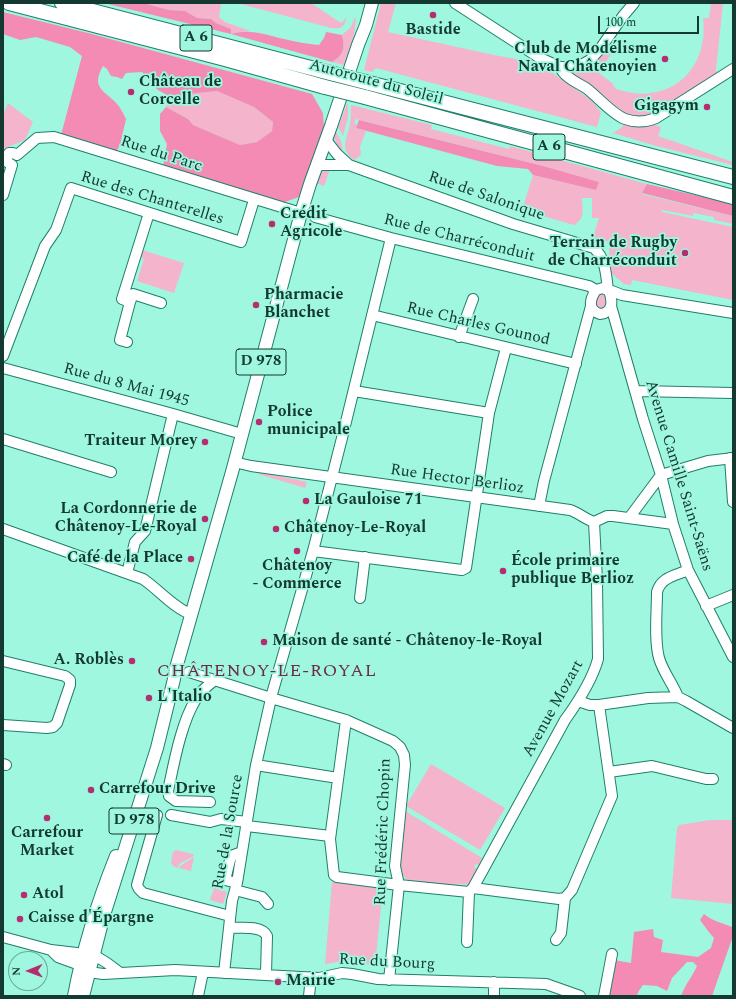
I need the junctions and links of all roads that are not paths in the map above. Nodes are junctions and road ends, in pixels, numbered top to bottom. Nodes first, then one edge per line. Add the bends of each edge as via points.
1 (9, 3) edge
2 (62, 3) edge
3 (365, 3) edge
4 (372, 3) edge
5 (455, 3) edge
6 (634, 3) edge
7 (358, 45) junction
8 (560, 67) junction
9 (733, 69) edge
10 (326, 140) junction
11 (338, 154) junction
12 (7, 160) edge
13 (317, 165) junction
14 (333, 165) junction
15 (349, 165) junction
16 (733, 176) edge
17 (3, 195) edge
18 (733, 197) edge
19 (254, 200) junction
20 (149, 213) junction
21 (301, 213) junction
22 (315, 217) dead end
23 (390, 238) junction
24 (606, 294) junction
25 (473, 299) dead end
26 (130, 302) junction
27 (161, 303) dead end
28 (597, 311) junction
29 (733, 313) edge
30 (372, 315) junction
31 (616, 321) junction
32 (459, 337) junction
33 (127, 342) dead end
34 (506, 348) junction
35 (3, 356) edge
36 (576, 364) junction
37 (3, 368) edge
38 (354, 391) junction
39 (636, 391) junction
40 (733, 393) edge
41 (488, 413) junction
42 (173, 414) junction
43 (242, 434) junction
44 (3, 439) edge
45 (731, 458) edge
46 (234, 462) junction
47 (112, 472) dead end
48 (661, 475) junction
49 (331, 477) junction
50 (476, 498) junction
51 (733, 502) edge
52 (539, 506) junction
53 (629, 518) junction
54 (594, 522) junction
55 (673, 524) junction
56 (3, 529) edge
57 (313, 551) junction
58 (365, 557) junction
59 (688, 570) junction
60 (127, 573) junction
61 (733, 595) edge
62 (360, 598) dead end
63 (706, 606) junction
64 (191, 614) junction
65 (733, 657) edge
66 (3, 661) edge
67 (189, 672) dead end
68 (215, 680) junction
69 (678, 697) junction
70 (271, 698) junction
71 (578, 701) junction
72 (599, 705) junction
73 (346, 720) junction
74 (3, 725) edge
75 (733, 728) edge
76 (256, 765) junction
77 (609, 772) junction
78 (338, 778) junction
79 (713, 779) dead end
80 (210, 802) dead end
81 (171, 814) dead end
82 (156, 815) dead end
83 (247, 824) junction
84 (330, 836) junction
85 (399, 886) junction
86 (236, 887) junction
87 (471, 890) junction
88 (565, 898) junction
89 (268, 904) dead end
90 (230, 916) junction
91 (230, 928) junction
92 (3, 937) edge
93 (556, 940) dead end
94 (467, 942) dead end
95 (612, 954) dead end
96 (86, 962) junction
97 (119, 972) junction
98 (203, 972) junction
99 (224, 973) junction
100 (266, 974) junction
101 (311, 978) junction
102 (389, 980) junction
103 (494, 982) junction
104 (74, 996) edge
105 (83, 996) edge
106 (198, 996) edge
107 (309, 996) edge
108 (494, 996) edge
109 (580, 996) edge
110 (604, 996) edge

1 - 18 highway, Autoroute du Soleil / A 6, bridge
2 - 16 highway, Autoroute du Soleil / A 6, bridge
3 - 7 main road, D 978
4 - 7 main road, D 978
5 - 8 street via 540,58
6 - 8 street via 590,60
7 - 10 main road, D 978
8 - 9 street via 569,77 624,119 641,122 656,118
10 - 11 street, Rue de Salonique
10 - 13 main road, D 978
11 - 14 street
11 - 15 street, Rue de Salonique
12 - 17 street via 9,180
12 - 19 street, Rue du Parc via 10,153 17,155 37,138 54,137
13 - 14 street, Rue de Salonique
13 - 21 main road, D 978
14 - 15 street, Rue de Salonique
15 - 24 street, Rue de Salonique via 513,224 594,248 603,259
19 - 20 street, Rue des Chanterelles via 241,242
19 - 21 street, Rue du Parc
20 - 26 street via 122,299
20 - 35 street, Rue des Chanterelles via 71,188
21 - 43 main road, D 978
22 - 23 street, Rue de Charréconduit
23 - 24 street, Rue de Charréconduit via 589,286
23 - 30 street, Rue de la Source
24 - 28 street via 592,298
24 - 28 street via 610,309
24 - 29 street
24 - 31 street, Avenue Camille Saint-Saëns
25 - 32 street
26 - 27 street via 132,294
26 - 33 street via 120,340
28 - 31 street
28 - 36 street via 588,319
30 - 32 street, Rue Charles Gounod
30 - 38 street, Rue de la Source
31 - 39 street, Avenue Camille Saint-Saëns
32 - 34 street, Rue Charles Gounod
34 - 36 street, Rue Charles Gounod
34 - 41 street
36 - 52 street
37 - 42 street, Rue du 8 Mai 1945
38 - 41 street
38 - 49 street, Rue de la Source
39 - 40 street
39 - 48 street, Avenue Camille Saint-Saëns
41 - 50 street
42 - 43 street, Rue du 8 Mai 1945
42 - 60 street via 145,531 135,542
43 - 46 main road, D 978
44 - 47 street
45 - 48 street via 708,461
45 - 51 street
46 - 49 street, Rue Hector Berlioz
46 - 64 main road, D 978
48 - 53 street
48 - 55 street, Avenue Camille Saint-Saëns
49 - 50 street, Rue Hector Berlioz
49 - 57 street, Rue de la Source
50 - 52 street, Rue Hector Berlioz
50 - 58 street via 466,568 462,570
52 - 54 street, Rue Hector Berlioz via 570,510
53 - 54 street via 607,516
53 - 55 street
54 - 71 street, Avenue Mozart via 598,659
55 - 59 street, Avenue Camille Saint-Saëns
56 - 60 street
57 - 58 street
57 - 70 street, Rue de la Source
58 - 62 street
59 - 63 street, Avenue Camille Saint-Saëns
59 - 69 street via 664,580 657,592 658,654
60 - 64 street via 143,579 183,612
61 - 63 street
63 - 65 street, Avenue Camille Saint-Saëns
64 - 96 main road, D 978 via 176,668 168,682 138,791 95,912
66 - 74 street via 66,676 70,680 57,723 53,727
67 - 68 street, Rue Frédéric Chopin
68 - 70 street, Rue Frédéric Chopin via 252,688
68 - 80 street via 203,690 190,709 178,744 168,791 169,796 176,801
69 - 72 street via 648,698
69 - 75 street
70 - 73 street, Rue Frédéric Chopin
70 - 76 street, Rue de la Source
71 - 72 street
71 - 87 street, Avenue Mozart
72 - 77 street
73 - 78 street
73 - 85 street, Rue Frédéric Chopin via 393,741 404,755 405,771 395,866
76 - 78 street
76 - 83 street, Rue de la Source
77 - 79 street via 652,766
77 - 88 street via 612,796 572,890
78 - 84 street
81 - 83 street via 210,822 221,819
82 - 90 street via 137,885 139,890
83 - 84 street
83 - 86 street, Rue de la Source via 242,852 231,856 225,880
84 - 85 street via 333,872 337,877
85 - 87 street
85 - 102 street, Rue Frédéric Chopin
86 - 89 street via 262,897
86 - 90 street, Rue de la Source
87 - 88 street
87 - 94 street
88 - 93 street via 561,933
90 - 91 street, Rue de la Source
91 - 99 street, Rue de la Source
91 - 100 street via 259,929 265,933
92 - 96 street, Rue du Bourg
95 - 110 street
96 - 97 street via 108,963
96 - 97 street, Rue du Bourg via 103,974
96 - 104 main road, D 978
96 - 105 main road, D 978
97 - 98 street, Rue du Bourg
98 - 99 street, Rue du Bourg
98 - 106 street
99 - 100 street, Rue du Bourg
100 - 101 street, Rue du Bourg
101 - 102 street, Rue du Bourg via 347,974
101 - 107 street
102 - 103 street, Rue du Bourg
103 - 108 street
103 - 109 street, Rue du Bourg via 546,984

